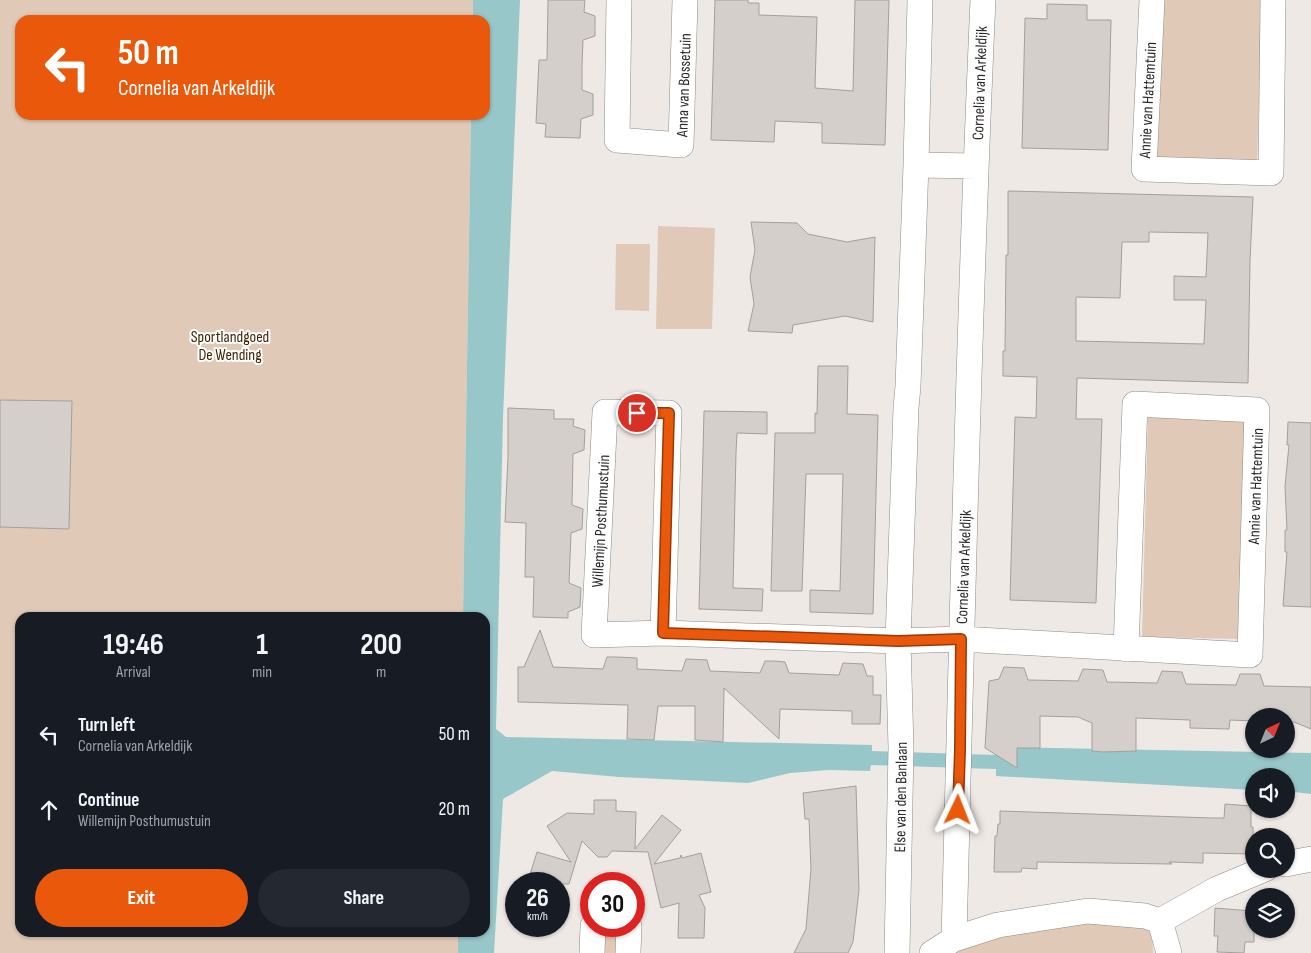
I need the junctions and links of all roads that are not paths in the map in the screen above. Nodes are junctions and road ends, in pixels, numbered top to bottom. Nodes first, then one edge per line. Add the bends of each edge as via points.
1 (620, 0) edge
2 (685, 0) edge
3 (920, 0) edge
4 (983, 0) edge
5 (1152, 0) edge
6 (1273, 0) edge
7 (916, 165) junction
8 (976, 166) junction
9 (663, 633) junction
10 (961, 639) junction
11 (898, 641) junction
12 (1126, 649) junction
13 (1311, 859) edge
14 (1295, 862) edge
15 (1245, 877) edge
16 (1160, 922) junction
17 (593, 937) edge
18 (629, 937) edge
19 (954, 939) junction
20 (592, 953) edge
21 (628, 953) edge
22 (897, 953) edge
23 (932, 953) edge
24 (1168, 953) edge

1 - 2 street, Anna van Bossetuin via 617,140 681,145
3 - 7 street
4 - 8 street, Cornelia van Arkeldijk
5 - 6 street, Annie van Hattemtuin via 1144,169 1271,173
7 - 8 street
7 - 11 street
8 - 10 street, Cornelia van Arkeldijk
9 - 9 street, Willemijn Posthumustuin via 669,413 605,412 594,635
9 - 11 street, Willemijn Posthumustuin
10 - 11 street, Cornelia van Arkeldijk
10 - 12 street, Annie van Hattemtuin
10 - 19 street
11 - 22 street, Else van den Banlaan via 901,759
12 - 12 street, Annie van Hattemtuin via 1250,655 1257,410 1136,404
13 - 14 street
15 - 16 street via 1217,889
16 - 19 street via 1145,916 1088,911 998,926
16 - 24 street
17 - 20 street
18 - 21 street
19 - 23 street

